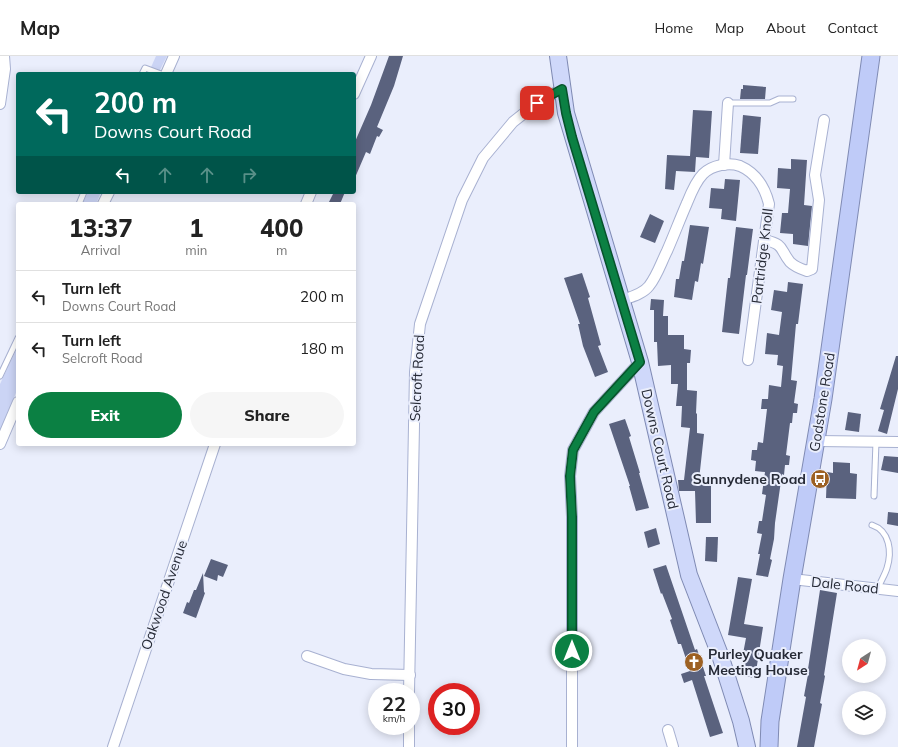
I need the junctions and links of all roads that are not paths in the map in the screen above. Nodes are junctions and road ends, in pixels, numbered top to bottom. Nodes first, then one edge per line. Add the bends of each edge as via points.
1 (4, 56) edge
2 (174, 56) edge
3 (371, 56) edge
4 (558, 56) edge
5 (871, 56) edge
6 (143, 72) edge
7 (156, 72) edge
8 (167, 72) edge
9 (562, 89) junction
10 (356, 90) edge
11 (792, 99) dead end
12 (728, 103) joint
13 (0, 104) edge
14 (824, 120) dead end
15 (724, 164) junction
16 (765, 240) junction
17 (622, 300) junction
18 (16, 342) edge
19 (748, 360) dead end
20 (640, 362) junction
21 (0, 376) edge
22 (16, 407) edge
23 (817, 441) junction
24 (876, 442) junction
25 (898, 442) edge
26 (0, 444) edge
27 (214, 446) edge
28 (874, 496) dead end
29 (872, 525) dead end
30 (792, 579) junction
31 (878, 589) junction
32 (898, 591) edge
33 (307, 656) dead end
34 (410, 675) junction
35 (410, 683) edge
36 (668, 730) dead end
37 (409, 735) edge
38 (113, 747) edge
39 (409, 747) edge
40 (572, 747) edge
41 (672, 747) edge
42 (747, 747) edge
43 (769, 747) edge

1 - 13 street via 5,69
2 - 8 street
3 - 10 street
4 - 9 main road, Downs Court Road
5 - 23 highway, Godstone Road
6 - 7 lane via 145,68
9 - 17 main road, Downs Court Road via 572,137
9 - 34 street, Selcroft Road via 537,103 513,122 483,158 462,200 420,324 415,372
11 - 12 lane via 779,99 770,103
12 - 15 street
14 - 16 street via 815,175 819,200 812,269 807,271 792,264 783,249 776,243
15 - 16 street, Partridge Knoll via 746,170 765,189 769,204
15 - 17 street via 707,170 698,181 657,274 648,288
16 - 19 street, Partridge Knoll
17 - 20 main road, Downs Court Road
18 - 21 lane
20 - 40 street via 594,412 573,450 570,476
20 - 42 main road, Downs Court Road via 689,575 720,655
22 - 26 street
23 - 24 street
23 - 30 highway, Godstone Road
24 - 25 street
24 - 28 lane
27 - 38 street, Oakwood Avenue
29 - 31 lane via 882,532 890,548 887,570
30 - 31 street, Dale Road
30 - 43 highway, Godstone Road via 770,721
31 - 32 street, Dale Road
33 - 34 street via 344,669 371,674
34 - 35 street, Selcroft Road
36 - 41 street
37 - 39 street

